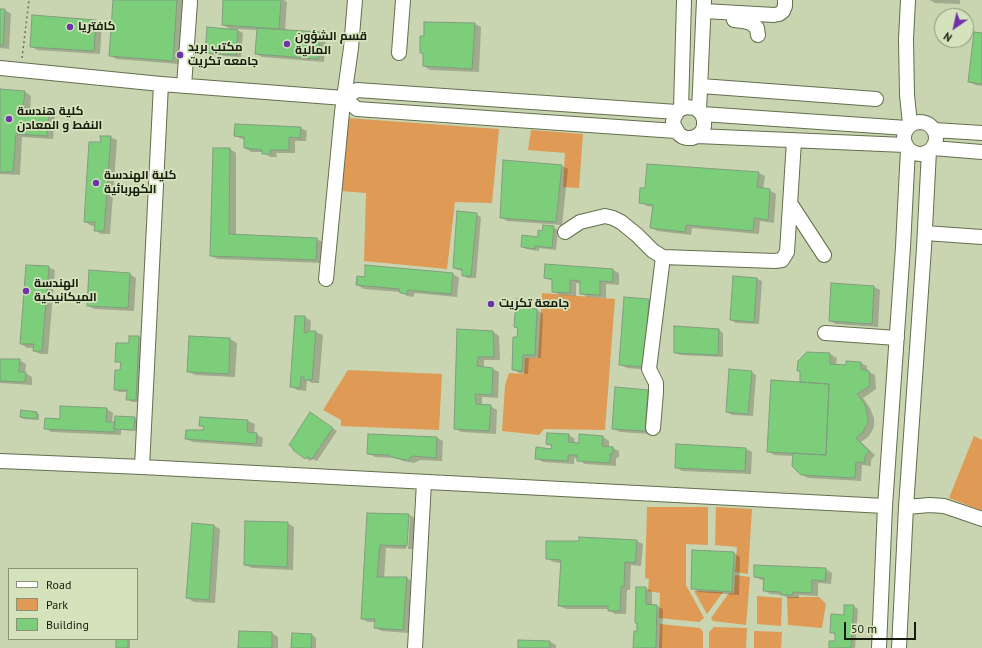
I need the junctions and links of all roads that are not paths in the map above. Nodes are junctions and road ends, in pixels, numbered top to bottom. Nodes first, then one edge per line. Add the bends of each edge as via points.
1 (355, 0) edge
2 (403, 0) edge
3 (684, 0) edge
4 (785, 0) edge
5 (908, 0) edge
6 (190, 2) dead end
7 (704, 9) edge
8 (758, 35) dead end
9 (398, 53) dead end
10 (0, 68) edge
11 (161, 84) junction
12 (184, 86) junction
13 (701, 86) junction
14 (344, 98) junction
15 (876, 99) dead end
16 (679, 110) junction
17 (701, 113) junction
18 (908, 126) junction
19 (934, 130) junction
20 (676, 131) junction
21 (982, 133) edge
22 (697, 136) junction
23 (794, 141) junction
24 (907, 147) junction
25 (931, 149) junction
26 (982, 152) edge
27 (790, 203) junction
28 (565, 232) dead end
29 (925, 233) junction
30 (982, 237) edge
31 (824, 255) dead end
32 (663, 257) junction
33 (326, 279) dead end
34 (825, 333) dead end
35 (897, 338) junction
36 (653, 428) dead end
37 (0, 461) edge
38 (142, 467) junction
39 (424, 482) junction
40 (885, 506) junction
41 (906, 507) junction
42 (982, 519) edge
43 (415, 648) edge
44 (879, 648) edge
45 (899, 648) edge

1 - 14 street
2 - 9 street
3 - 16 street
4 - 7 street via 783,11 774,15
5 - 18 street
6 - 12 street
7 - 8 street via 751,23 758,30
7 - 13 street
10 - 11 street
11 - 12 street
11 - 38 street
12 - 14 street
13 - 15 street
13 - 17 street
14 - 16 street via 357,90
14 - 20 street via 357,109
14 - 33 street
16 - 17 street via 691,107
16 - 20 street via 673,121
17 - 18 street
17 - 22 street via 704,126
18 - 19 street via 919,121
18 - 24 street via 903,136
19 - 21 street
19 - 25 street via 936,139
20 - 22 street via 687,138
22 - 23 street
23 - 24 street
23 - 27 street
24 - 25 street via 916,154
24 - 35 street
25 - 26 street
25 - 29 street
27 - 31 street
27 - 32 street via 787,252 782,260
28 - 32 street via 580,222 605,216 613,218 637,234 653,251
29 - 30 street
29 - 41 street
32 - 36 street via 649,369 656,383
34 - 35 street
35 - 40 street
37 - 38 street
38 - 39 street
39 - 40 street
39 - 43 street
40 - 44 street
41 - 42 street via 944,506
41 - 45 street

